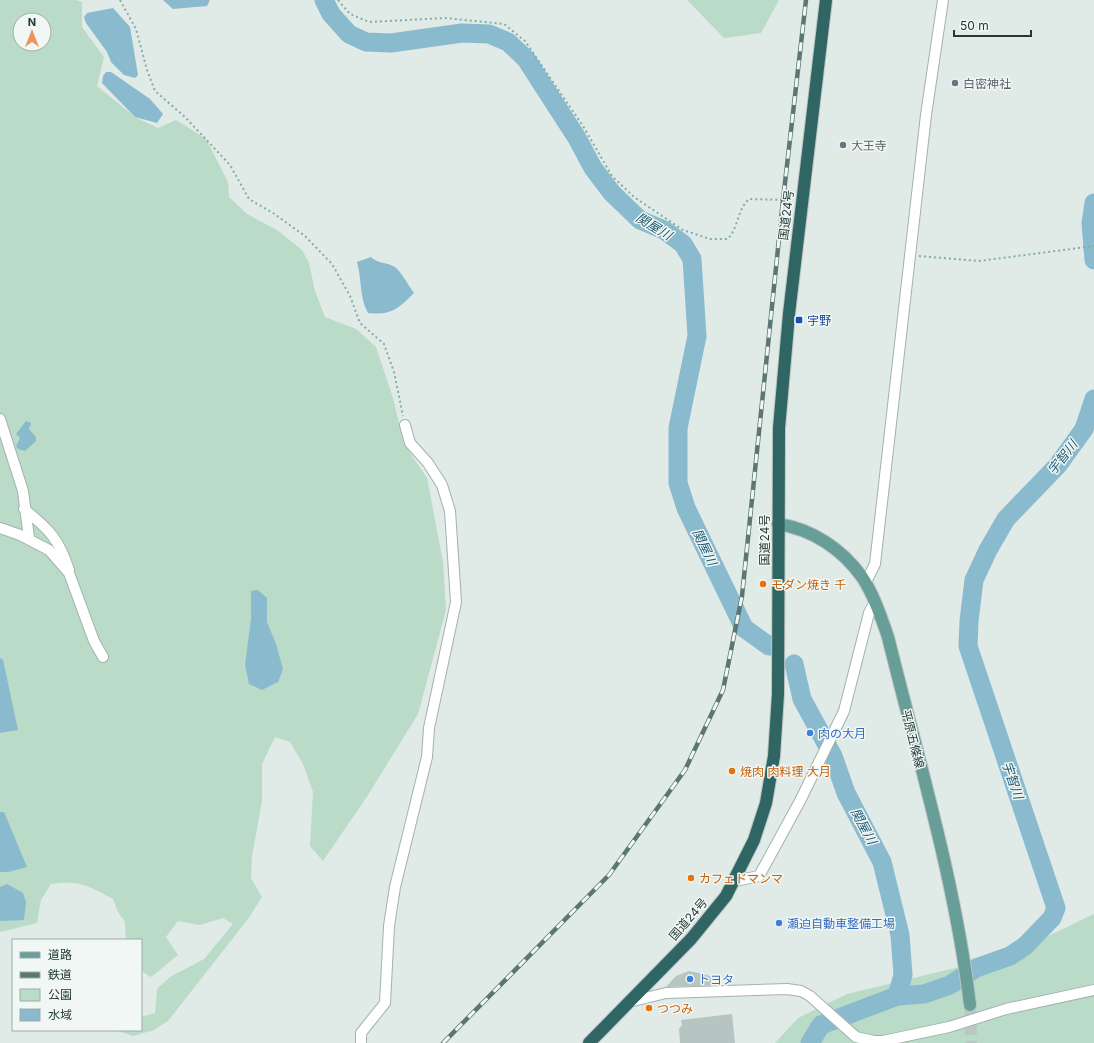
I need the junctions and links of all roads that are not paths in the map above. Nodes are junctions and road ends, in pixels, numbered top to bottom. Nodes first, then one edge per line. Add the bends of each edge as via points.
1 (826, 0) edge
2 (943, 0) edge
3 (0, 419) edge
4 (405, 425) road end
5 (25, 513) junction
6 (778, 524) junction
7 (4, 530) edge
8 (29, 538) junction
9 (70, 573) junction
10 (865, 584) junction
11 (875, 602) junction
12 (103, 657) dead end
13 (735, 881) junction
14 (1094, 990) edge
15 (630, 1002) junction
16 (970, 1005) tunnel mouth
17 (361, 1043) edge
18 (589, 1043) edge

1 - 6 highway, 国道24号 via 789,314 779,428
2 - 10 street via 926,115 875,564
3 - 5 street via 23,491
4 - 17 street via 410,443 428,463 442,485 450,511 456,602 429,728 427,757 394,887 385,1003 361,1033
5 - 7 street via 18,526
5 - 8 street
5 - 9 street via 47,528 57,540
6 - 10 main road, 平原五條線 via 812,533 827,543 843,556
6 - 13 highway, 国道24号 via 778,694 774,756 766,804 754,840
7 - 8 street
8 - 9 street via 49,550
9 - 12 street via 94,641
10 - 11 main road, 平原五條線
11 - 13 street via 869,613 844,711 800,801 759,876
11 - 16 main road, 平原五條線 via 888,637 935,825 963,952
13 - 15 highway, 国道24号 via 691,939
14 - 15 street via 883,1041 856,1037 801,991 787,989 666,993
15 - 18 highway, 国道24号

